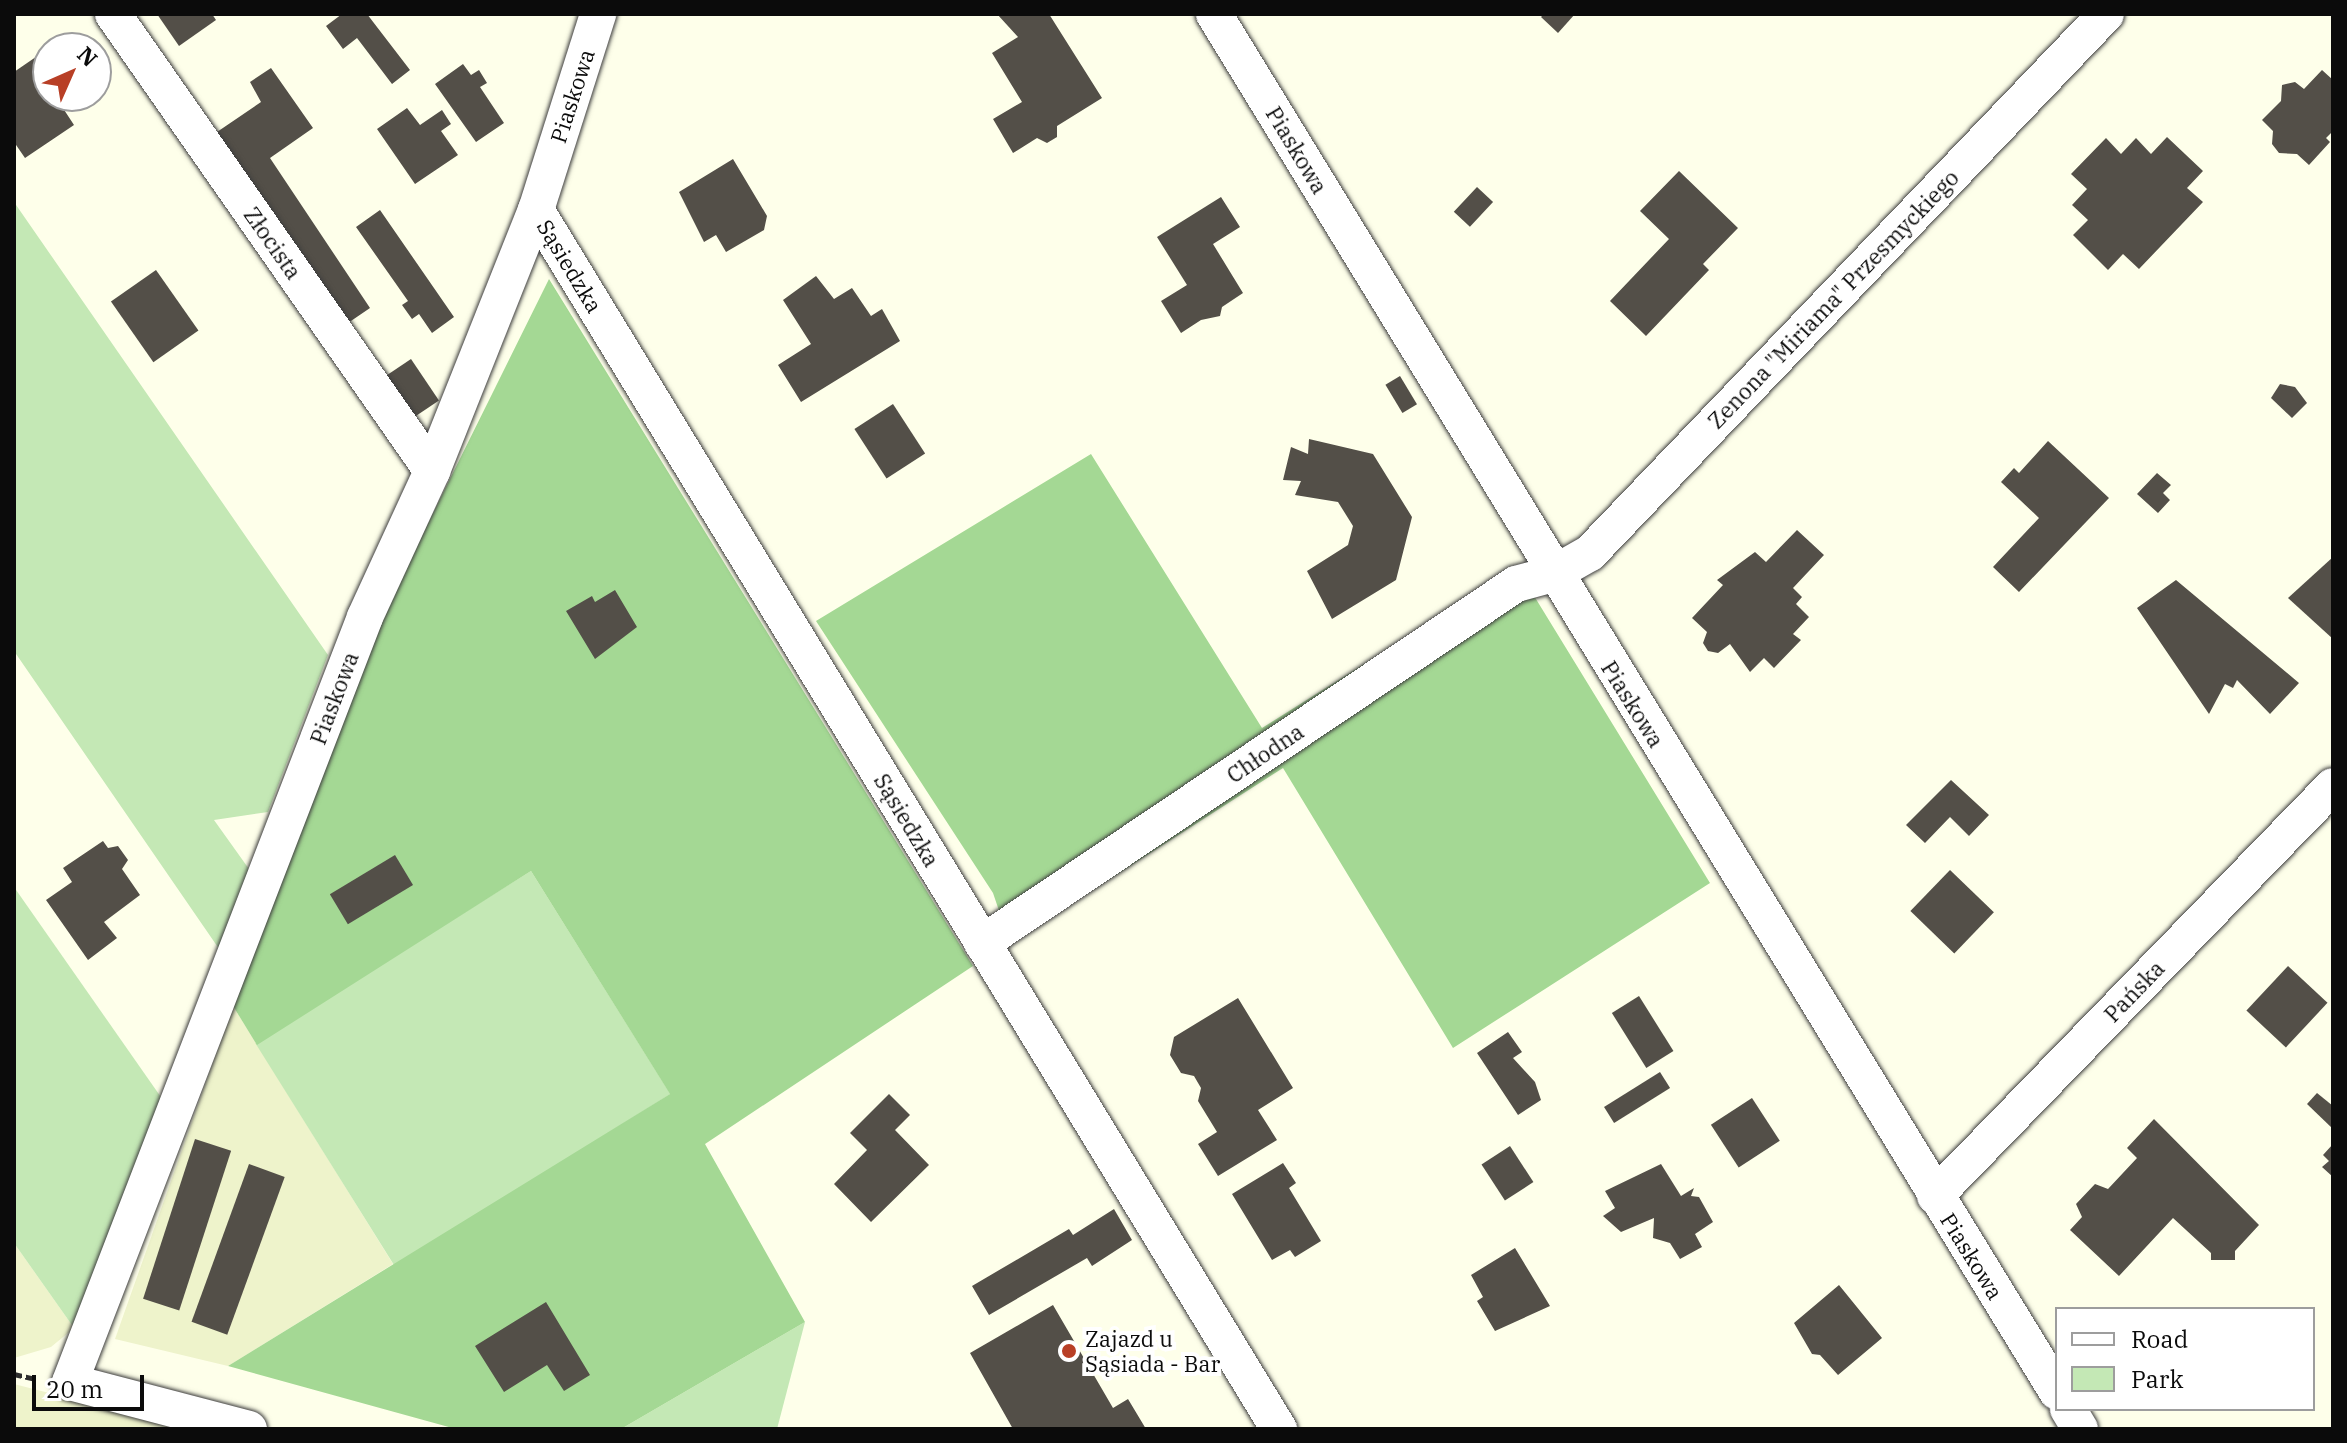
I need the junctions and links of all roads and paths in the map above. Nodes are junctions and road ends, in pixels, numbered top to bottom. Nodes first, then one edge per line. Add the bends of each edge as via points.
1 (113, 14) edge
2 (598, 14) edge
3 (1214, 14) edge
4 (2106, 14) edge
5 (536, 210) junction
6 (432, 471) junction
7 (1553, 574) junction
8 (2333, 786) edge
9 (982, 943) junction
10 (1935, 1196) junction
11 (2055, 1389) edge
12 (2069, 1411) edge
13 (249, 1429) edge
14 (1279, 1429) edge
15 (2080, 1429) edge

1 - 6 street, Złocista
2 - 5 street, Piaskowa
3 - 7 street, Piaskowa
4 - 7 street, Zenona "Miriama" Przesmyckiego via 1590,553
5 - 6 street, Piaskowa
5 - 9 street, Sąsiedzka
6 - 13 street, Piaskowa via 365,617 70,1382
7 - 9 street, Chłodna via 1516,584
7 - 10 street, Piaskowa
8 - 10 street, Pańska
9 - 14 street, Sąsiedzka
10 - 11 street, Piaskowa
12 - 15 street

